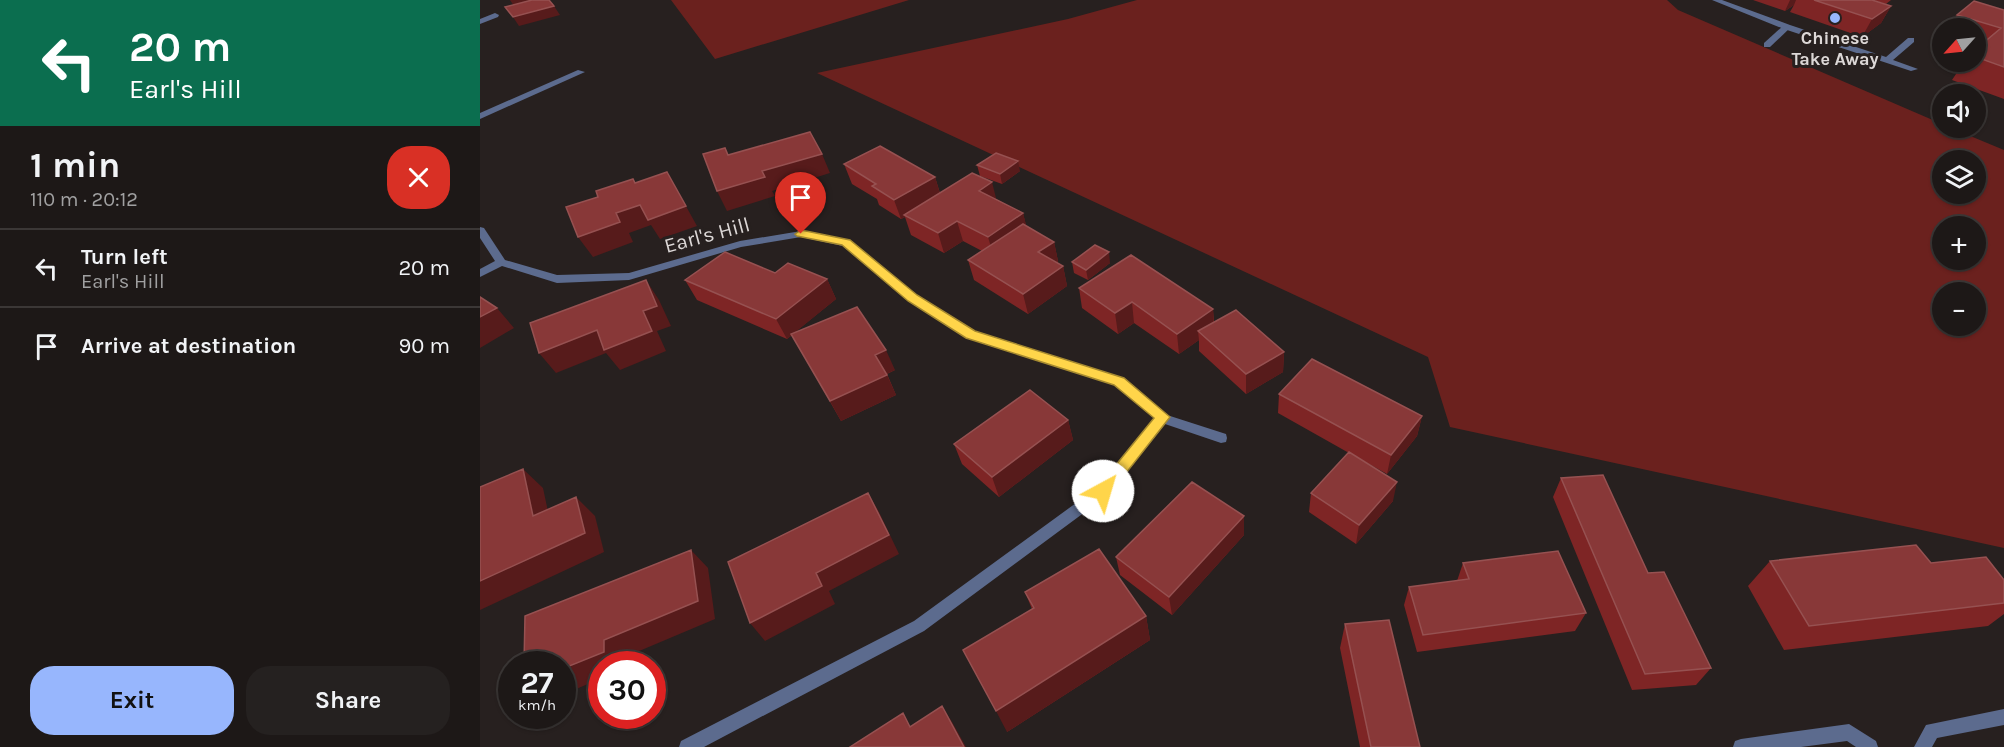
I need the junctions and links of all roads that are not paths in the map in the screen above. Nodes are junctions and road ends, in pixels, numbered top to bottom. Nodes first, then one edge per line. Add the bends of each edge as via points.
1 (1716, 0) edge
2 (495, 15) dead end
3 (480, 22) edge
4 (1788, 27) junction
5 (1911, 40) dead end
6 (1767, 45) dead end
7 (1888, 60) junction
8 (1914, 69) dead end
9 (581, 72) dead end
10 (480, 116) edge
11 (480, 230) edge
12 (501, 262) junction
13 (480, 274) edge
14 (1163, 417) junction
15 (1221, 438) dead end
16 (2004, 717) edge
17 (687, 747) edge
18 (1741, 747) edge
19 (1870, 747) edge
20 (1922, 747) edge

1 - 4 street
2 - 3 street
4 - 6 street
4 - 7 street
5 - 7 street
7 - 8 street
9 - 10 street
11 - 12 street
12 - 13 street
12 - 14 street, Earl's Hill via 557,279 629,276 740,244 801,234 846,243 913,298 971,334 1119,382
14 - 15 street, Earl's Hill
14 - 17 street via 1103,491 920,626
16 - 20 street via 1932,731
18 - 19 street via 1849,732

